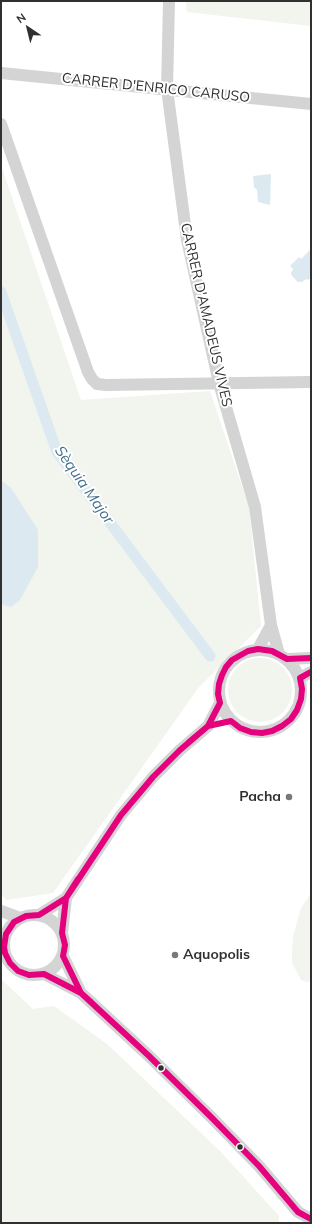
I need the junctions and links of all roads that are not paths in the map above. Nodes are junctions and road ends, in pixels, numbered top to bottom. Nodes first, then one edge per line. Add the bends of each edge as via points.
1 (169, 1) edge
2 (1, 73) edge
3 (167, 89) junction
4 (311, 104) edge
5 (1, 124) edge
6 (311, 382) edge
7 (219, 383) junction
8 (271, 625) junction
9 (258, 650) junction
10 (283, 657) junction
11 (311, 658) edge
12 (311, 672) edge
13 (300, 678) junction
14 (220, 703) junction
15 (231, 721) junction
16 (208, 726) junction
17 (66, 898) junction
18 (1, 911) edge
19 (39, 915) junction
20 (20, 918) junction
21 (62, 933) junction
22 (3, 938) edge
23 (63, 956) junction
24 (44, 974) junction
25 (81, 993) junction
26 (299, 1218) edge
27 (311, 1219) edge

1 - 3 street, CARRER D'AMADEUS VIVES
2 - 3 street, CARRER D'ENRICO CARUSO
3 - 4 street, CARRER D'ENRICO CARUSO
3 - 7 street, CARRER D'AMADEUS VIVES via 187,240
5 - 7 street via 92,379 97,384 106,385
6 - 7 street
7 - 8 street, CARRER D'AMADEUS VIVES via 255,507
8 - 9 street
8 - 10 street, CARRER D'AMADEUS VIVES
9 - 10 street
9 - 14 street via 240,655 226,667 219,684
10 - 11 street
10 - 13 street via 292,664
12 - 13 street
13 - 15 street via 301,700 291,719 282,726 272,731 256,732 240,728
14 - 15 street
14 - 16 street
15 - 16 street
16 - 17 street via 164,766 126,809
17 - 19 street
17 - 21 street
18 - 20 street
19 - 20 street
19 - 21 street via 53,921
20 - 22 street
21 - 23 street via 65,944
22 - 24 street via 5,953 13,968 29,976
23 - 24 street via 55,968
23 - 25 street
24 - 25 street
25 - 26 street via 149,1056 259,1166
26 - 27 street

